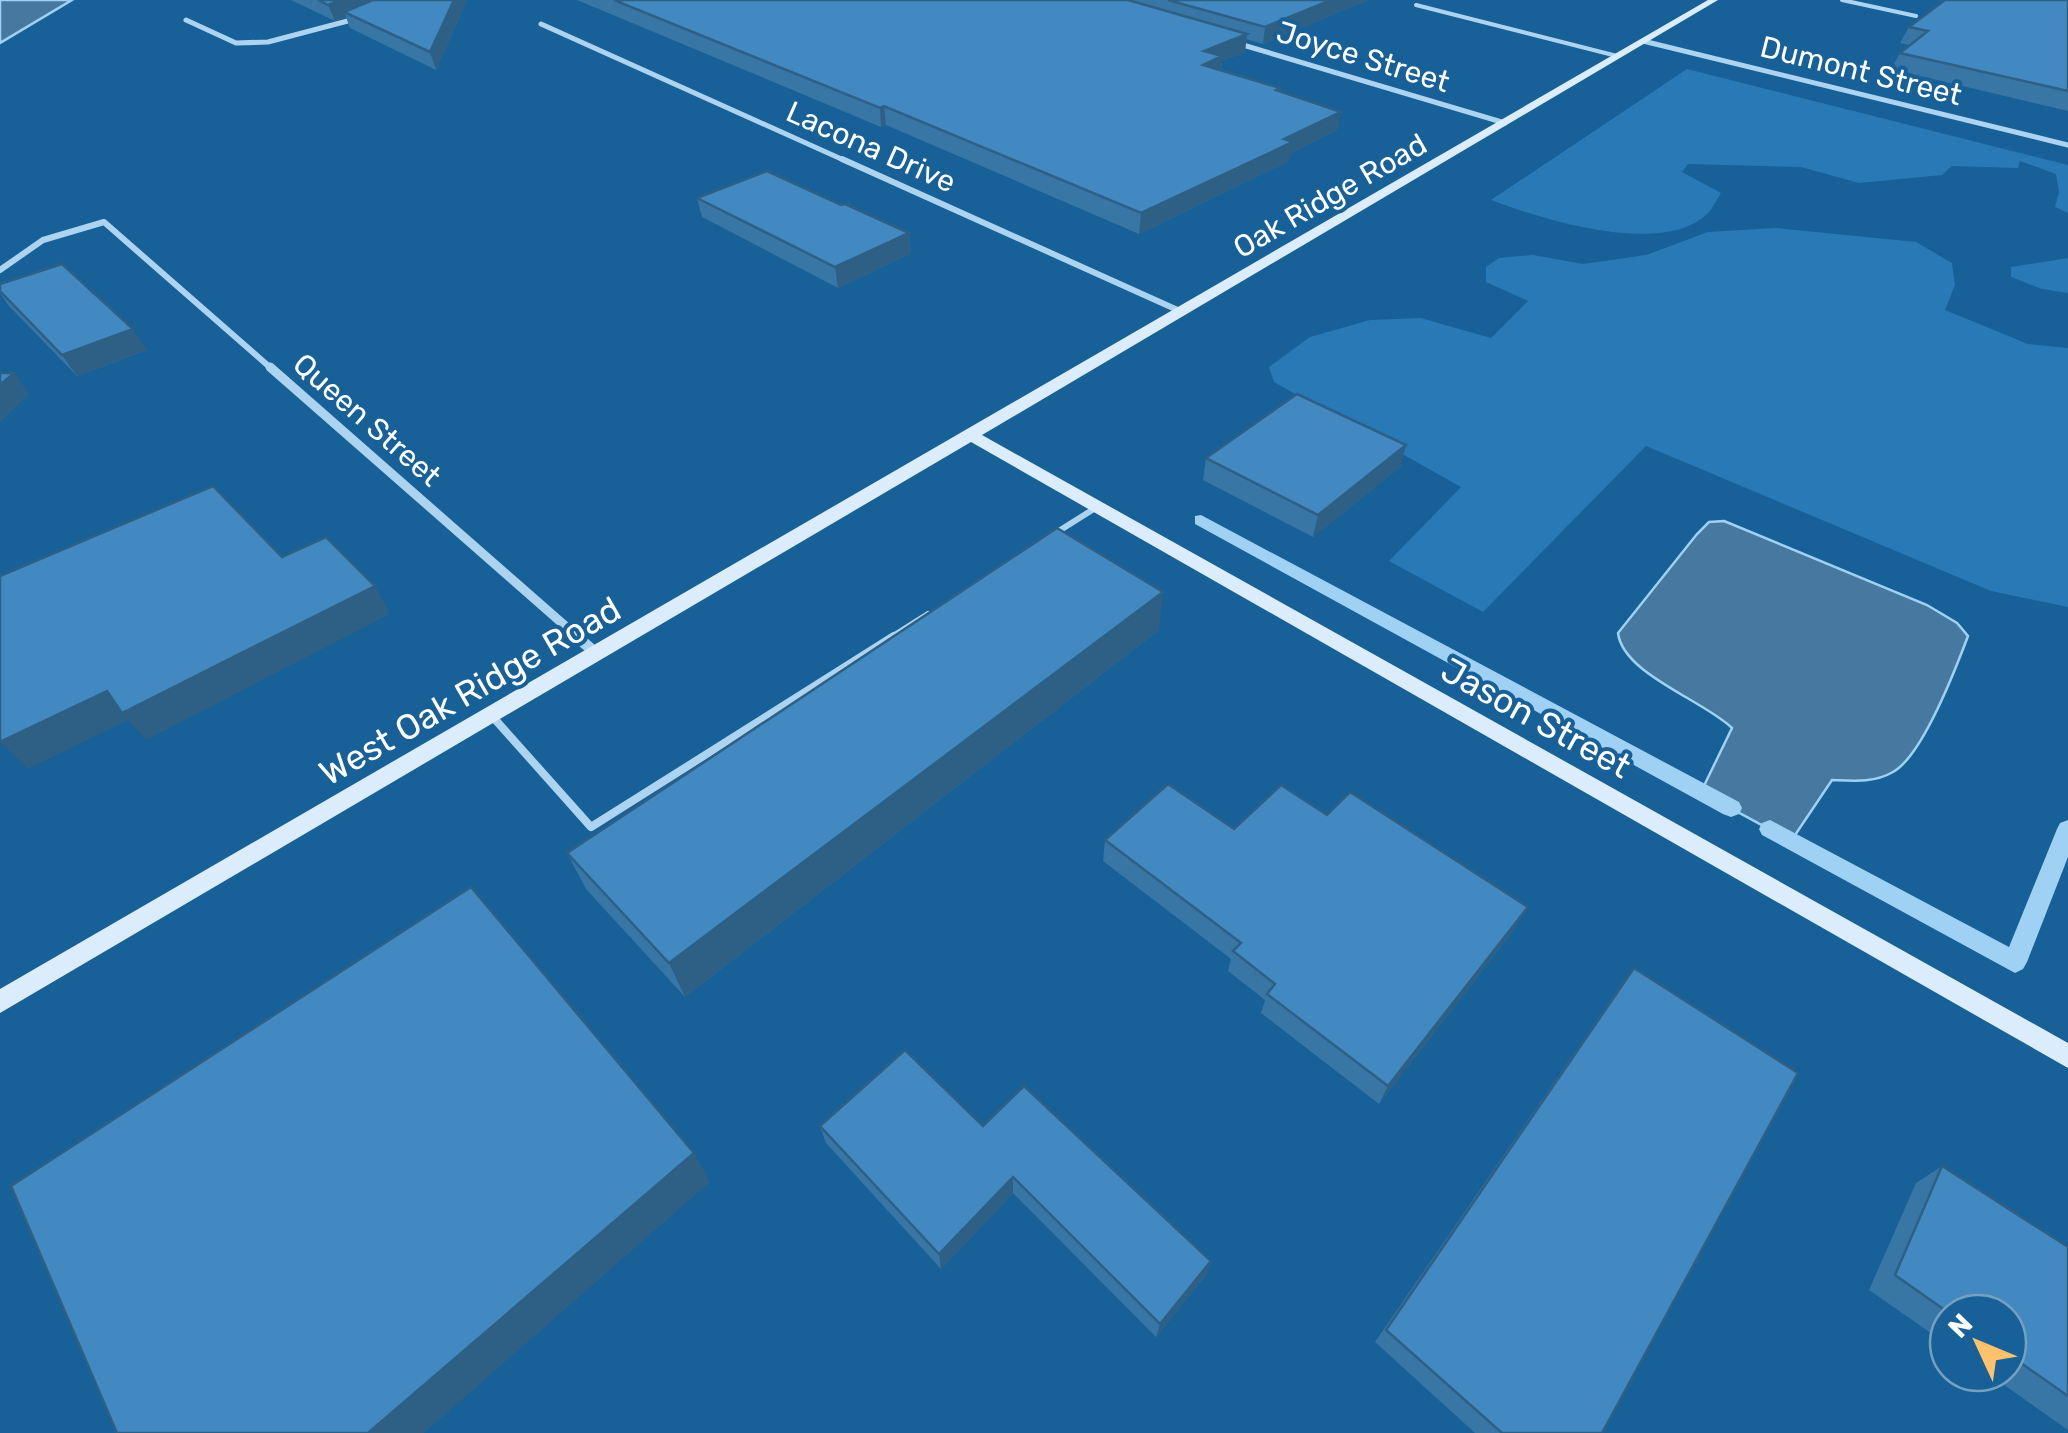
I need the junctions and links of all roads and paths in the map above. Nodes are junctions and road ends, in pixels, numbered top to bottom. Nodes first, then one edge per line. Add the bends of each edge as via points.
1 (1714, 0) edge
2 (1842, 0) edge
3 (1416, 4) dead end
4 (374, 12) edge
5 (1916, 16) edge
6 (186, 20) dead end
7 (541, 24) dead end
8 (1224, 39) edge
9 (1643, 41) junction
10 (1617, 56) junction
11 (1505, 123) junction
12 (2068, 145) edge
13 (0, 270) edge
14 (1182, 312) junction
15 (972, 436) junction
16 (1097, 507) junction
17 (1046, 539) edge
18 (945, 603) edge
19 (598, 655) junction
20 (492, 716) junction
21 (0, 1002) edge
22 (2068, 1056) edge

1 - 9 main road, Oak Ridge Road
2 - 5 lane
3 - 10 lane
4 - 6 street via 268,42 236,44
7 - 14 street, Lacona Drive
8 - 11 street, Joyce Street
9 - 10 main road, Oak Ridge Road
9 - 12 street, Dumont Street
10 - 11 main road, Oak Ridge Road
11 - 14 main road, Oak Ridge Road
13 - 19 street, Queen Street via 43,240 104,222
14 - 15 main road, Oak Ridge Road
15 - 16 main road, Jason Street
15 - 19 main road, West Oak Ridge Road
16 - 17 lane
16 - 22 main road, Jason Street
18 - 20 lane via 592,827
19 - 20 main road, West Oak Ridge Road
20 - 21 main road, West Oak Ridge Road

